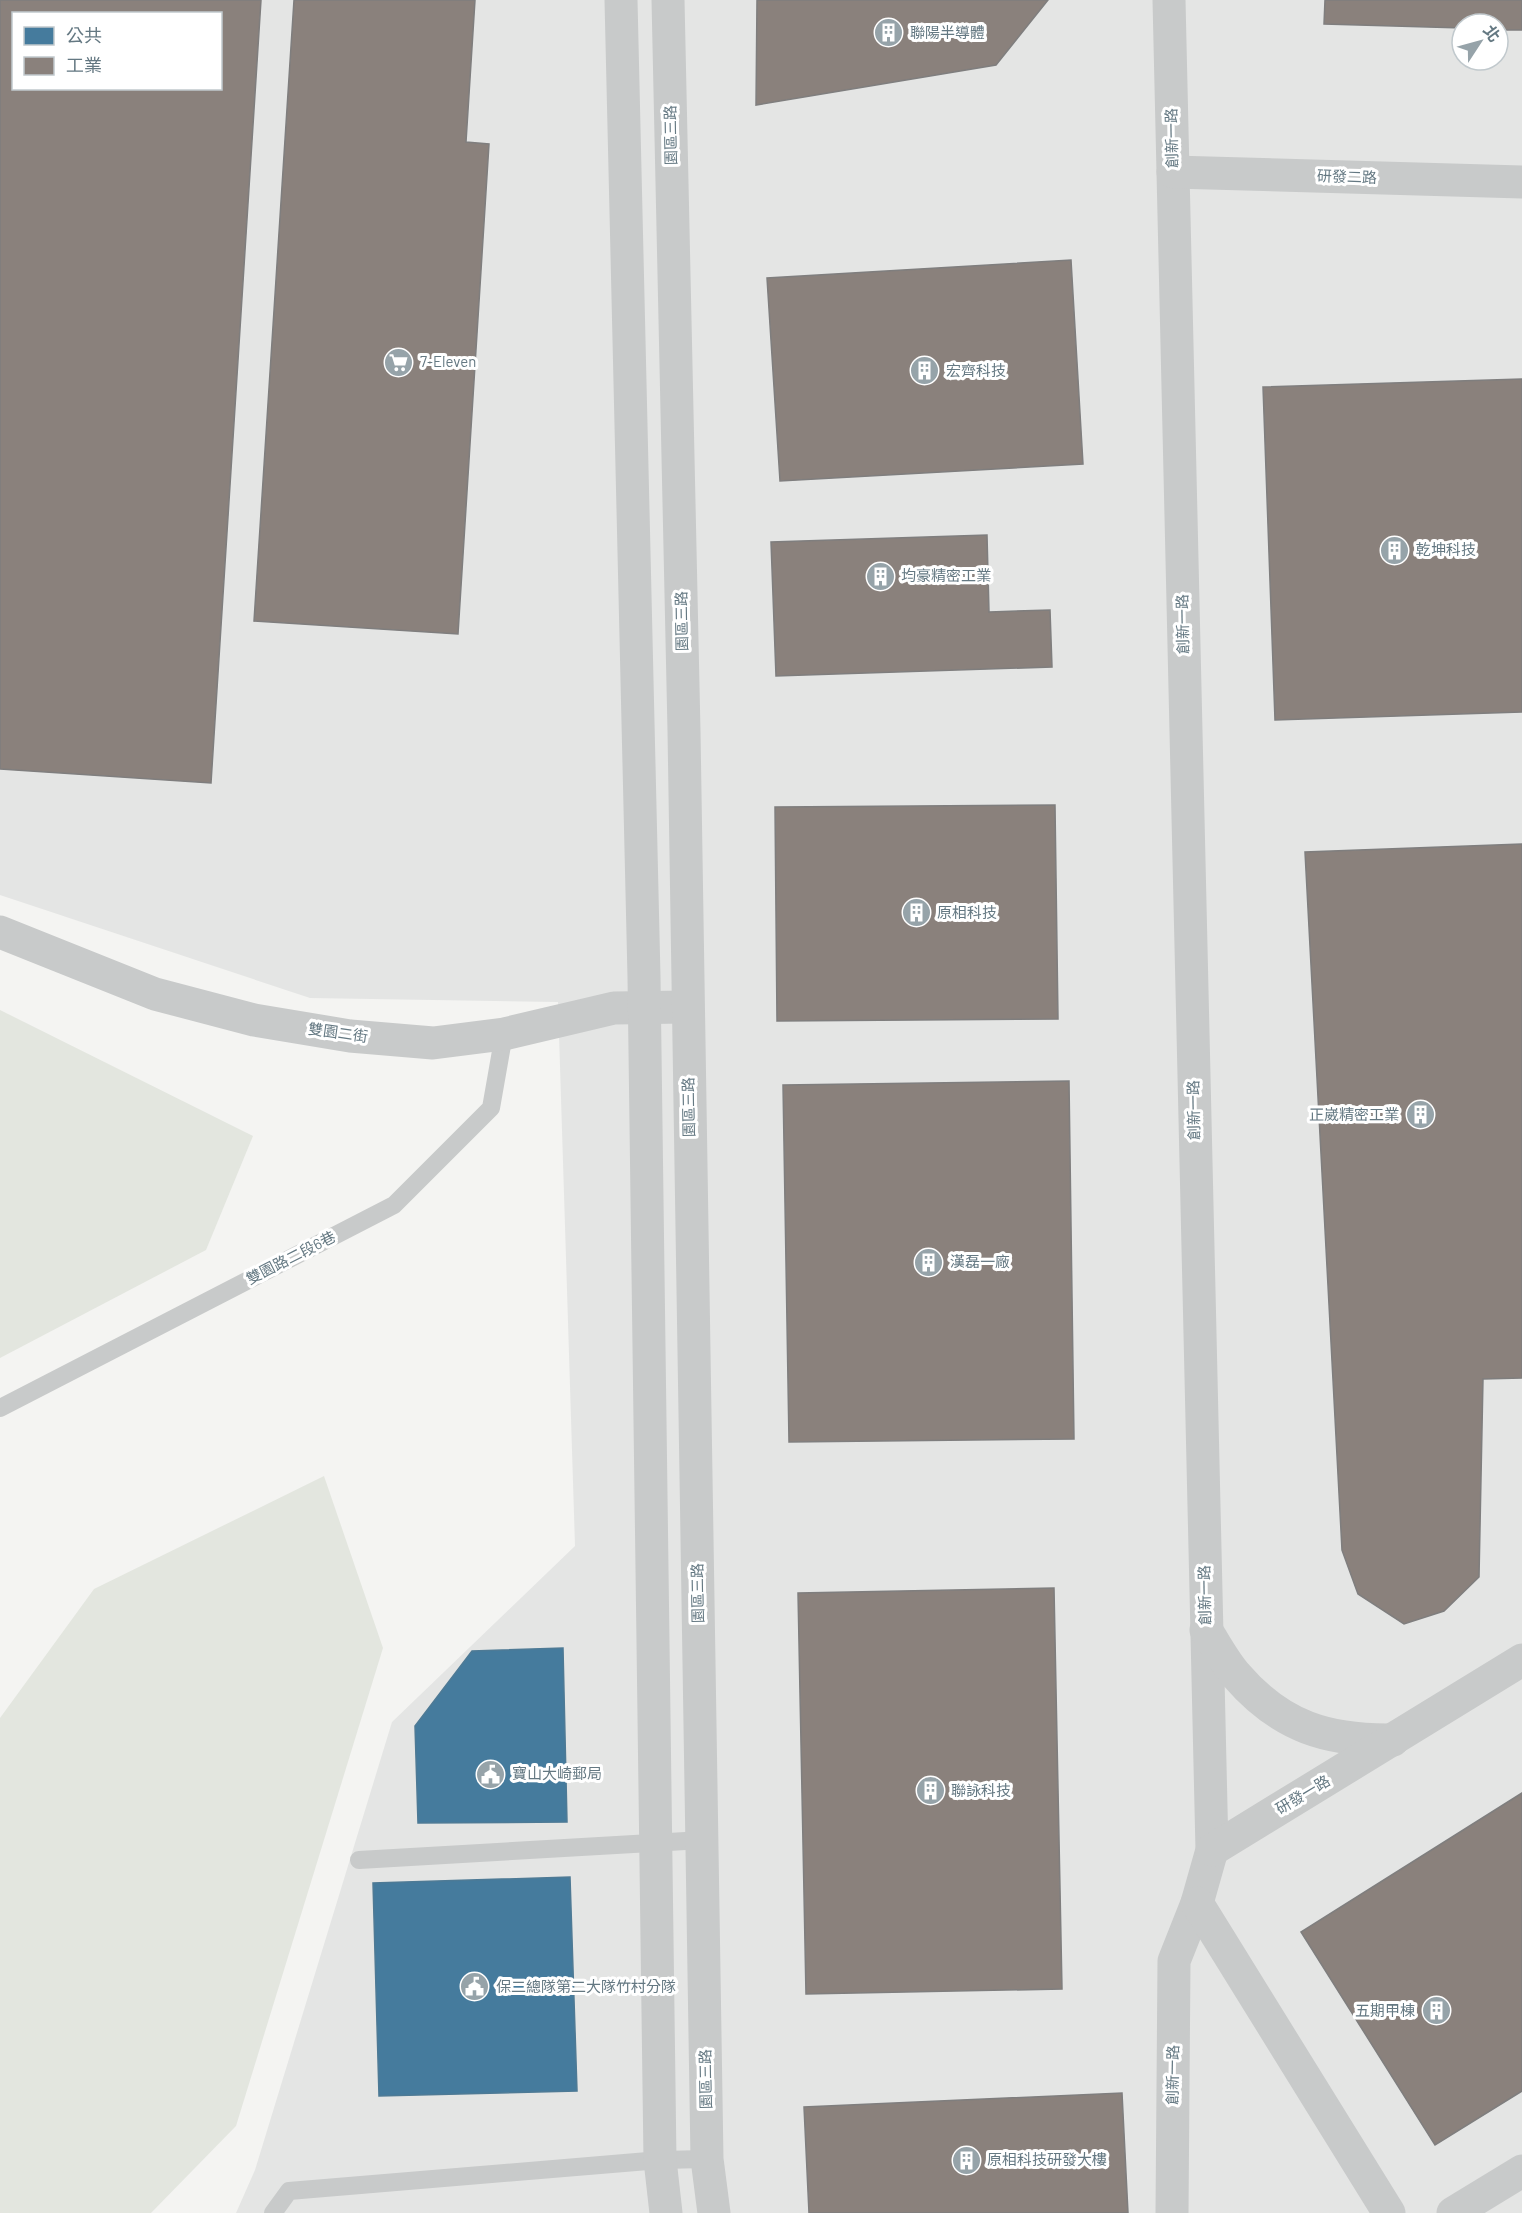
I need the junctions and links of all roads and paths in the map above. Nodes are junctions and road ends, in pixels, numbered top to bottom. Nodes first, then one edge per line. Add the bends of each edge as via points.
1 (621, 0) edge
2 (669, 0) edge
3 (1170, 0) edge
4 (1173, 172) junction
5 (1522, 182) edge
6 (0, 932) edge
7 (687, 1007) junction
8 (643, 1009) junction
9 (504, 1034) junction
10 (0, 1408) edge
11 (1206, 1630) junction
12 (1522, 1660) edge
13 (1393, 1740) junction
14 (703, 1840) junction
15 (656, 1841) junction
16 (1212, 1850) junction
17 (359, 1860) dead end
18 (1197, 1904) junction
19 (707, 2159) junction
20 (660, 2160) junction
21 (1522, 2171) edge
22 (273, 2213) edge
23 (666, 2213) edge
24 (714, 2213) edge
25 (1172, 2213) edge
26 (1389, 2213) edge
27 (1453, 2213) edge

1 - 8 street
2 - 7 street, 園區三路
3 - 4 street, 創新一路
4 - 5 street, 研發二路
4 - 11 street, 創新一路
6 - 9 street, 雙園二街 via 155,994 254,1020 350,1036 433,1043
7 - 8 street, 雙園二街
7 - 14 street, 園區三路
8 - 9 street, 雙園二街 via 614,1008
8 - 15 street
9 - 10 lane, 雙園路二段6巷 via 491,1108 394,1205
11 - 13 street via 1236,1675 1266,1705 1313,1732 1356,1741
11 - 16 street, 創新一路
12 - 13 street, 研發一路
13 - 16 street, 研發一路
14 - 15 lane
14 - 19 street, 園區三路
15 - 17 lane
15 - 20 street
16 - 18 street, 創新一路
18 - 25 street, 創新一路 via 1174,1961
18 - 26 street
19 - 20 lane
19 - 24 street, 園區三路
20 - 22 lane via 289,2191
20 - 23 street
21 - 27 street

